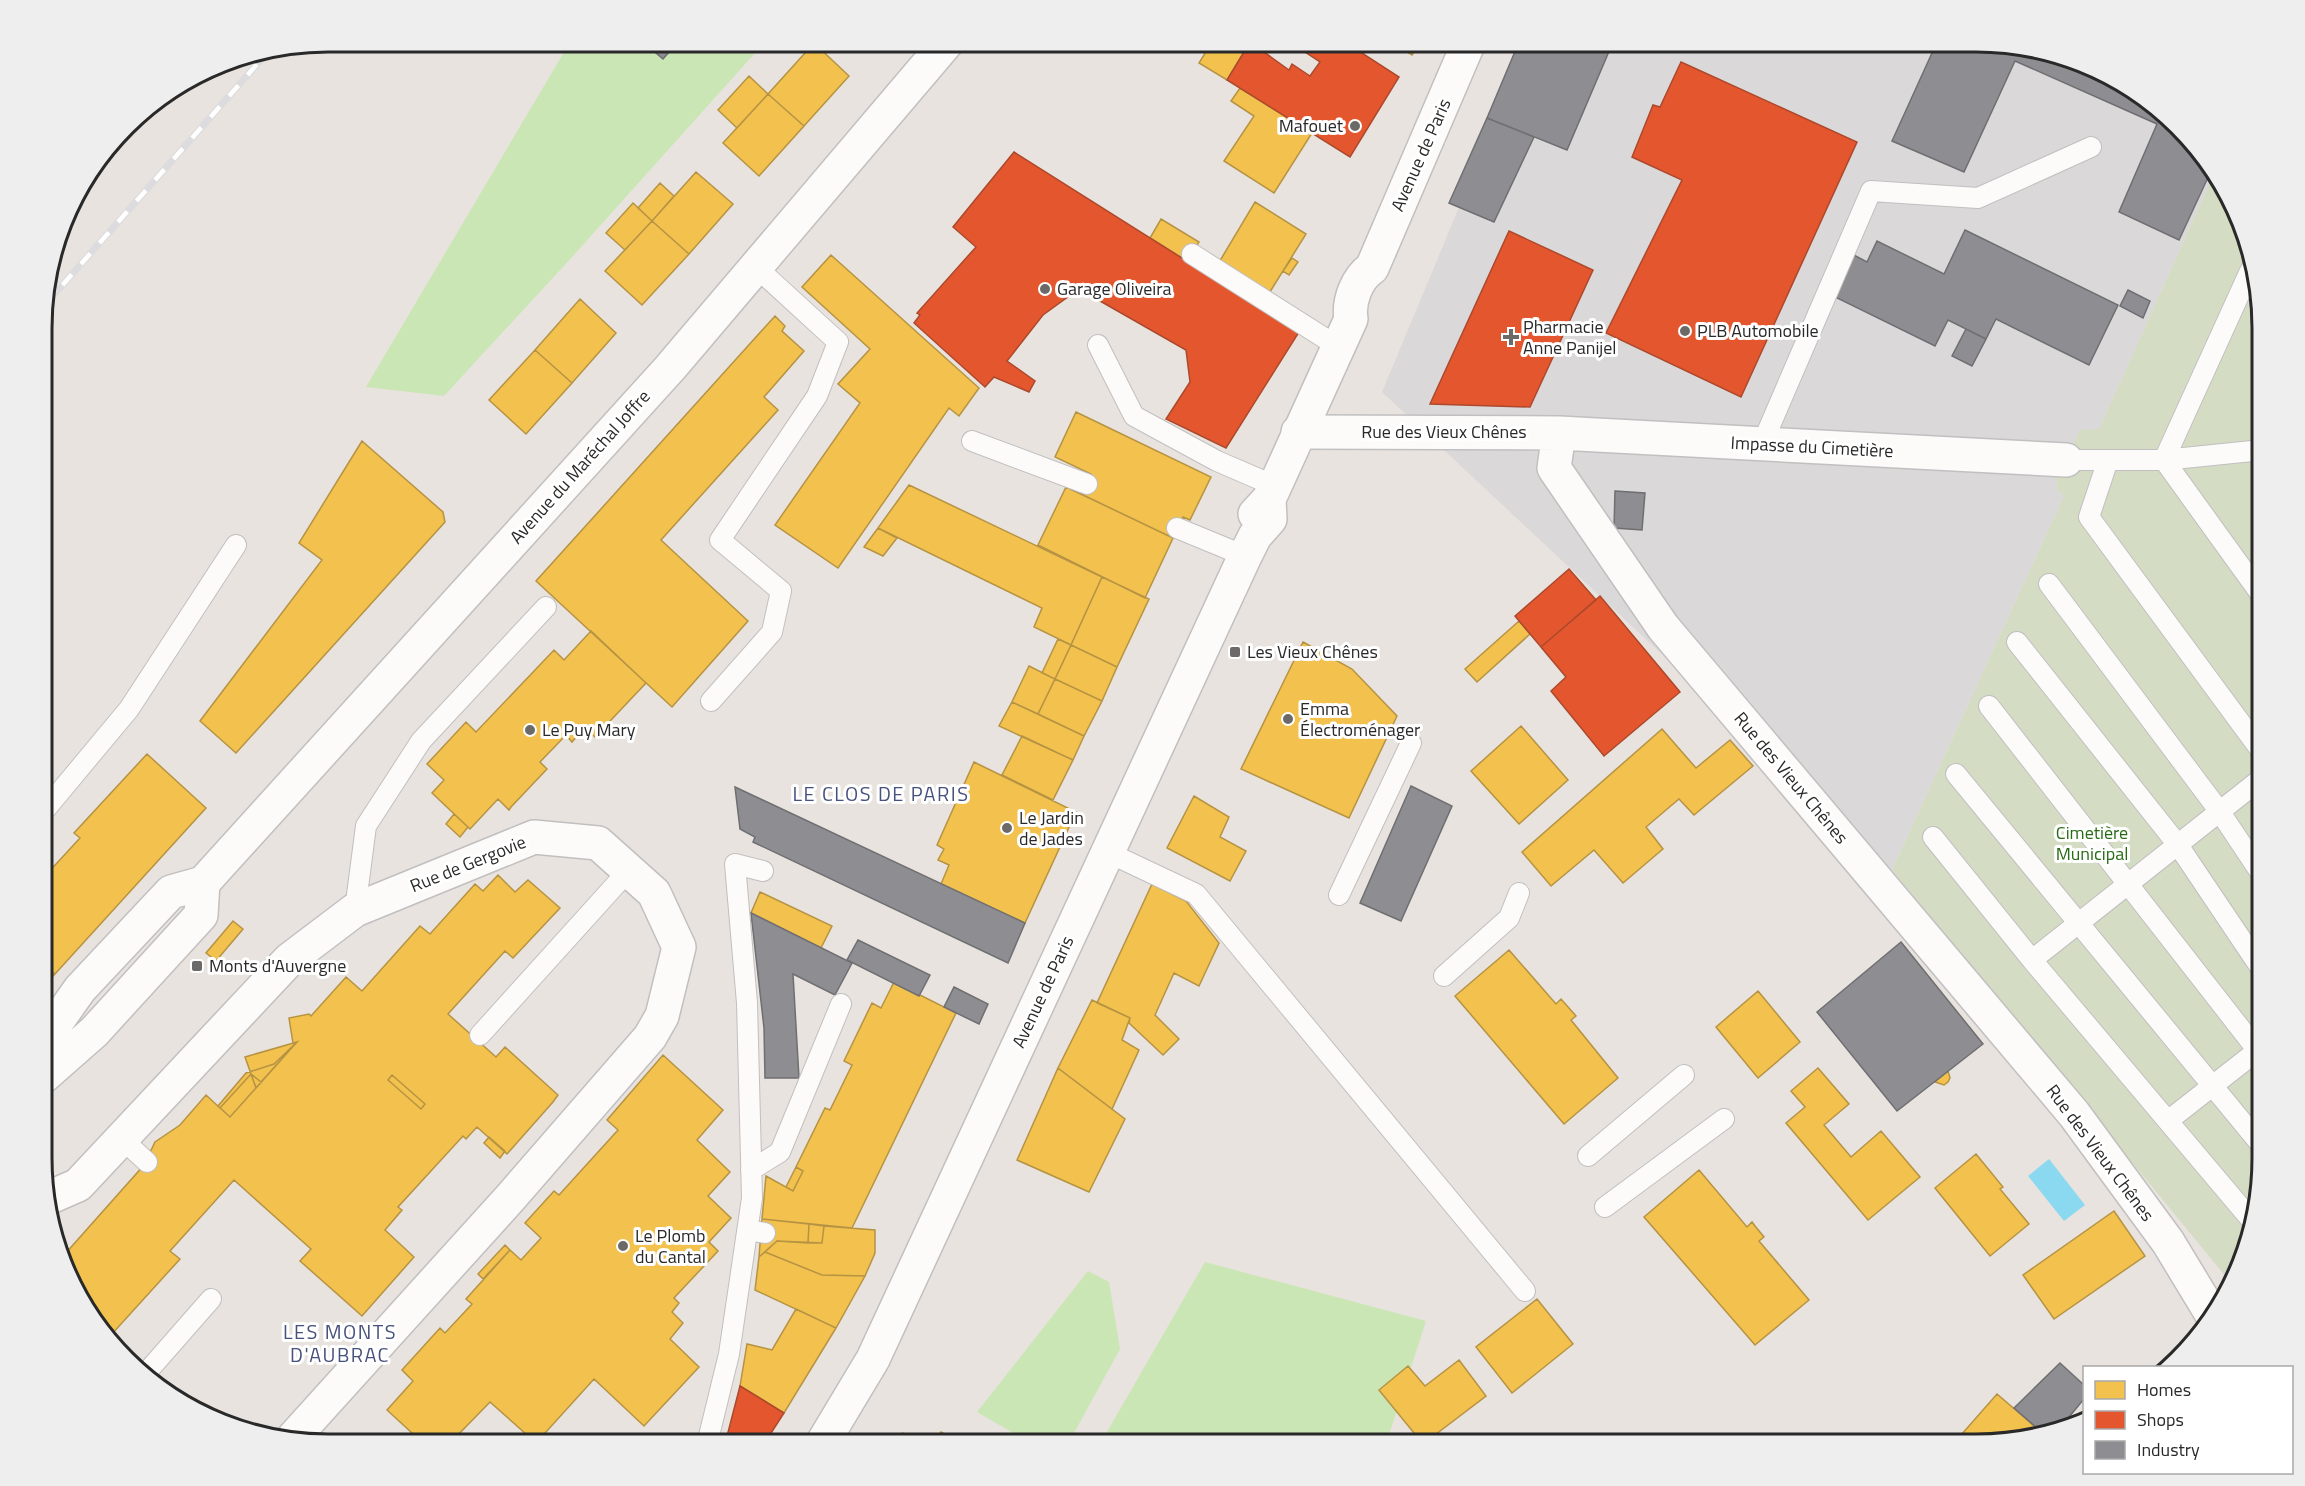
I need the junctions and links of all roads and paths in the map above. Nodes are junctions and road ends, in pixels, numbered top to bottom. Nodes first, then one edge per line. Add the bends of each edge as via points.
1 (939, 52) edge
2 (1465, 52) edge
3 (2091, 147) dead end
4 (1192, 254) dead end
5 (756, 267) junction
6 (2247, 277) edge
7 (1344, 332) junction
8 (1098, 345) dead end
9 (1298, 432) junction
10 (1559, 433) junction
11 (972, 441) dead end
12 (1762, 444) junction
13 (2252, 451) edge
14 (2066, 460) joint
15 (2108, 460) junction
16 (2164, 460) junction
17 (1087, 484) dead end
18 (1272, 493) junction
19 (1177, 528) dead end
20 (236, 545) dead end
21 (1250, 546) junction
22 (2252, 582) edge
23 (2049, 584) dead end
24 (546, 607) dead end
25 (2017, 642) dead end
26 (711, 701) dead end
27 (1989, 706) dead end
28 (2252, 738) edge
29 (1411, 743) dead end
30 (1956, 774) dead end
31 (2252, 785) edge
32 (52, 802) edge
33 (2220, 812) junction
34 (1933, 837) dead end
35 (2178, 845) junction
36 (1107, 852) junction
37 (2252, 860) edge
38 (629, 870) junction
39 (763, 871) dead end
40 (203, 883) junction
41 (2128, 884) junction
42 (1519, 893) dead end
43 (1339, 895) dead end
44 (355, 910) junction
45 (2079, 923) junction
46 (2252, 955) edge
47 (2032, 960) junction
48 (1444, 976) dead end
49 (841, 1004) dead end
50 (52, 1029) edge
51 (480, 1035) dead end
52 (2252, 1040) edge
53 (2252, 1057) edge
54 (52, 1069) edge
55 (1684, 1075) dead end
56 (2213, 1085) junction
57 (1724, 1119) dead end
58 (2169, 1120) junction
59 (2252, 1134) edge
60 (122, 1139) junction
61 (1588, 1156) dead end
62 (147, 1162) dead end
63 (751, 1170) junction
64 (55, 1193) edge
65 (1605, 1208) dead end
66 (2246, 1214) edge
67 (1525, 1291) dead end
68 (211, 1299) dead end
69 (2208, 1308) edge
70 (151, 1368) edge
71 (299, 1432) edge
72 (709, 1434) edge
73 (828, 1434) edge

1 - 5 street, Avenue du Maréchal Joffre
2 - 7 street, Avenue de Paris via 1372,268 1379,279 1368,310
3 - 12 lane via 1978,198 1871,190
4 - 7 lane
5 - 26 lane via 838,342 817,396 720,540 781,591 772,632
5 - 40 street, Avenue du Maréchal Joffre via 670,368
6 - 16 lane
7 - 9 street, Avenue de Paris
8 - 18 lane via 1134,416
9 - 10 street, Rue des Vieux Chênes
9 - 18 street, Avenue de Paris
10 - 12 street, Impasse du Cimetière
10 - 69 street, Rue des Vieux Chênes via 1554,468 1663,627 2074,1114 2168,1242
11 - 17 lane
12 - 14 street, Impasse du Cimetière
13 - 16 lane
14 - 15 lane
15 - 16 lane
15 - 28 lane via 2089,517
16 - 22 lane
18 - 21 street, Avenue de Paris via 1270,519
19 - 21 lane
20 - 32 lane via 129,709
21 - 36 street, Avenue de Paris
23 - 33 lane
24 - 44 lane via 421,741 366,826
25 - 35 lane
27 - 41 lane
29 - 43 lane
30 - 45 lane
31 - 33 lane
33 - 35 lane
33 - 37 lane
34 - 47 lane
35 - 41 lane
35 - 46 lane
36 - 67 lane via 1196,894
36 - 73 street, Avenue de Paris via 873,1359
38 - 44 street, Rue de Gergovie via 598,843 534,837
38 - 51 lane
38 - 71 street, Rue de Gergovie via 654,893 680,947 662,1016 650,1037
39 - 63 lane via 735,864 747,1003
40 - 50 street via 171,892 80,989
40 - 54 street via 201,915 94,1032
41 - 45 lane
41 - 52 lane
42 - 48 lane via 1509,918
44 - 60 street, Rue de Gergovie via 289,960
45 - 47 lane
45 - 56 lane
47 - 58 lane
49 - 63 lane via 780,1152
53 - 56 lane
55 - 61 lane
56 - 58 lane
56 - 59 lane
57 - 65 lane
58 - 66 lane
60 - 62 lane
60 - 64 street, Rue de Gergovie via 78,1185
63 - 72 lane via 756,1231
68 - 70 lane

